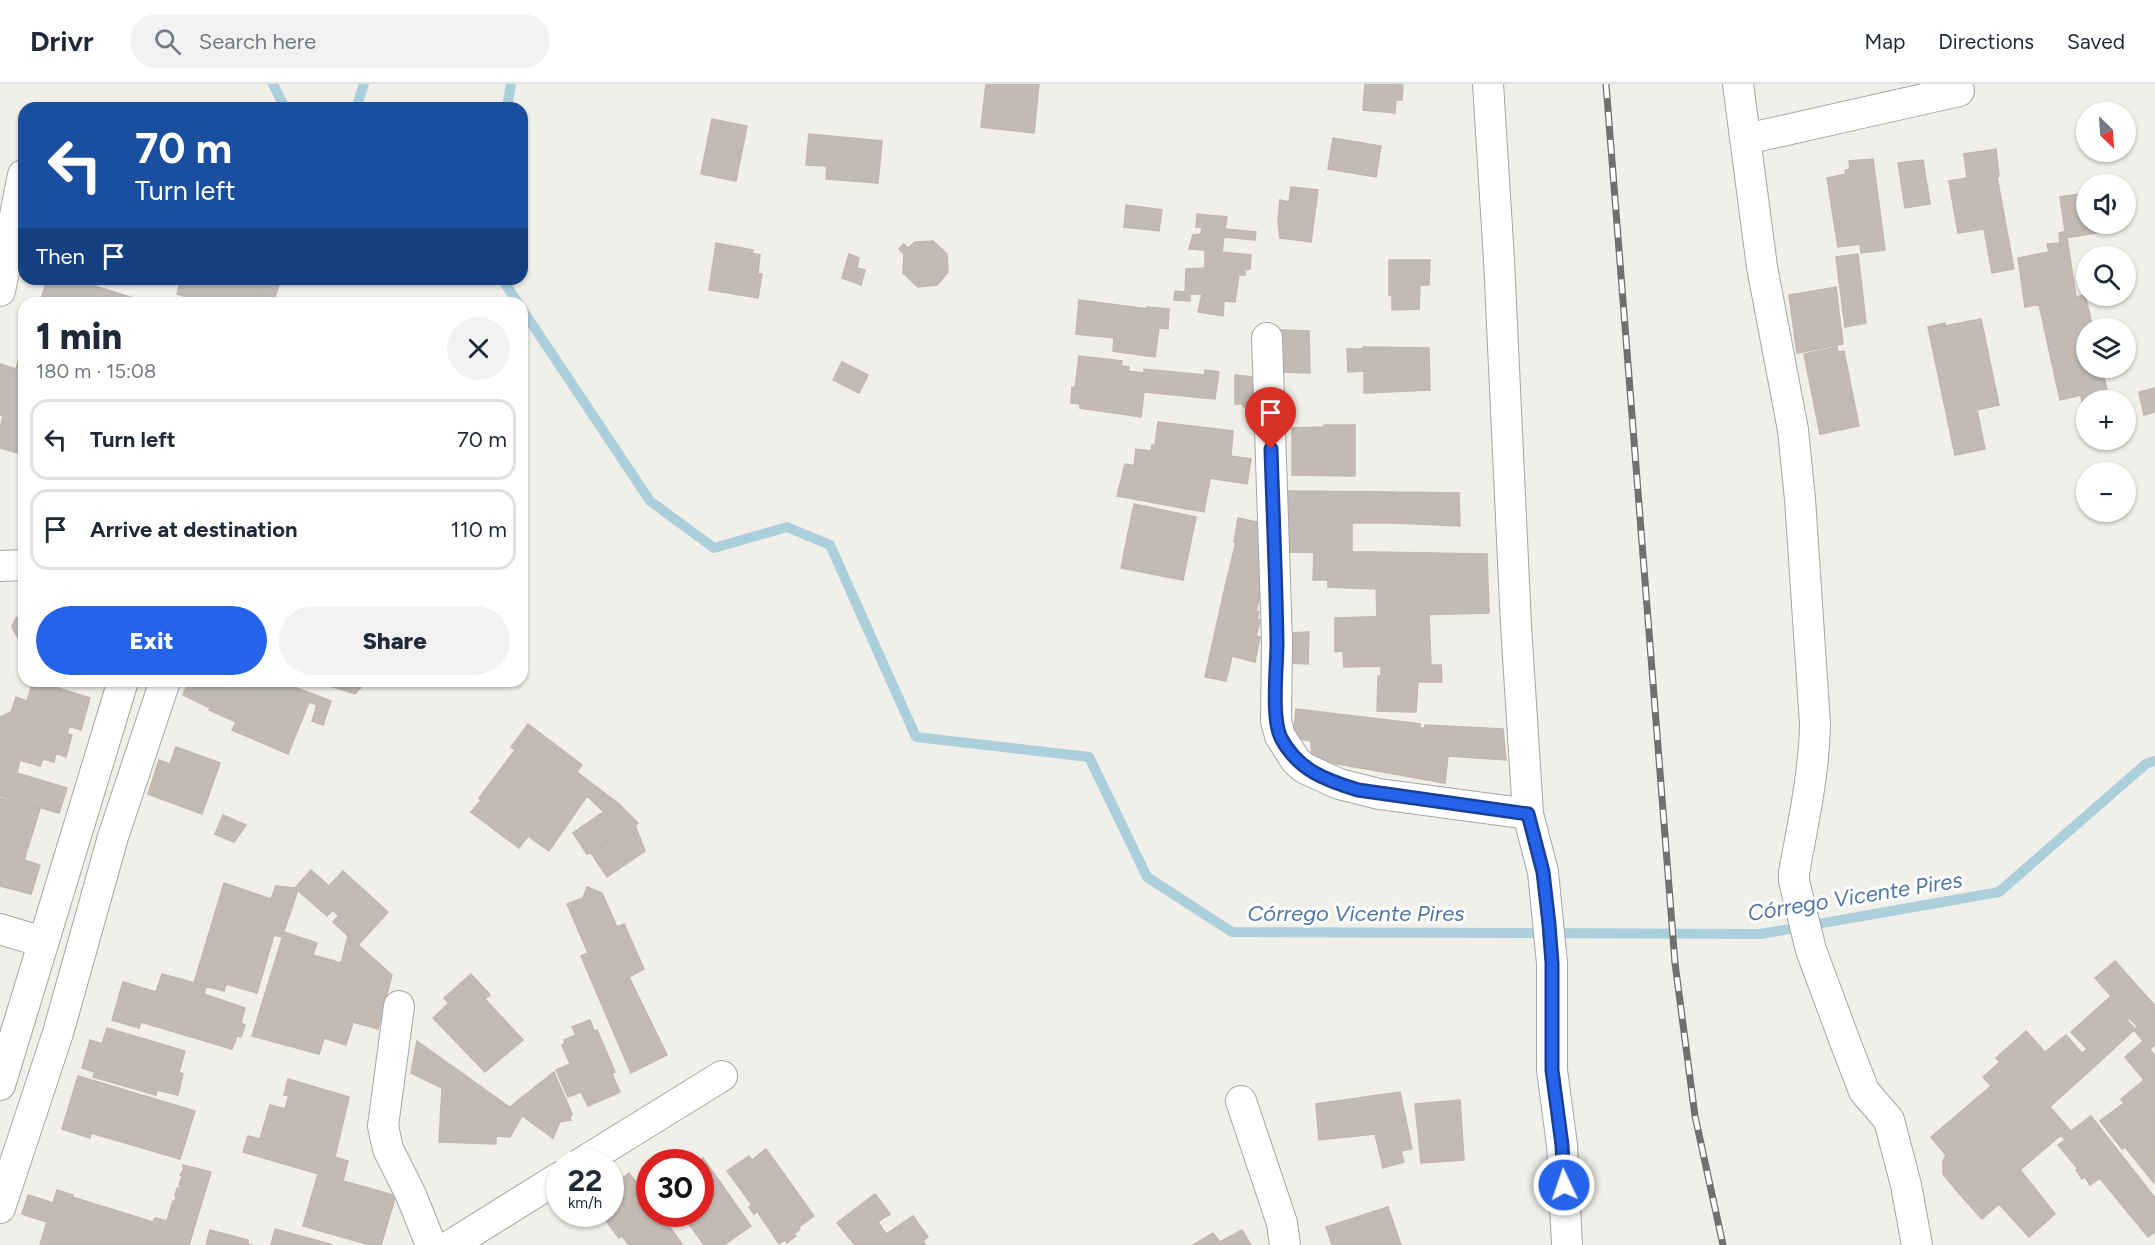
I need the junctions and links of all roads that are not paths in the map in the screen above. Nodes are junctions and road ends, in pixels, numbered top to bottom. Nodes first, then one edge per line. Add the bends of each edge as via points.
1 (1488, 84) edge
2 (1737, 84) edge
3 (1959, 91) dead end
4 (1746, 139) junction
5 (18, 200) edge
6 (0, 291) edge
7 (1267, 338) dead end
8 (18, 565) edge
9 (0, 566) edge
10 (121, 687) edge
11 (163, 687) edge
12 (1528, 814) junction
13 (0, 929) edge
14 (44, 942) junction
15 (399, 1006) dead end
16 (722, 1076) dead end
17 (0, 1085) edge
18 (1241, 1101) dead end
19 (605, 1149) edge
20 (546, 1186) edge
21 (0, 1208) edge
22 (431, 1245) edge
23 (451, 1245) edge
24 (1285, 1245) edge
25 (1567, 1245) edge
26 (1917, 1245) edge

1 - 12 street
2 - 4 street
3 - 4 street
4 - 26 street via 1762,267 1793,430 1800,499 1815,724 1810,792 1794,873 1797,895 1811,950 1864,1091 1889,1120
5 - 6 street
7 - 12 street via 1276,721 1280,736 1304,768 1339,784 1379,794
8 - 9 street
10 - 14 street
11 - 21 street via 113,837 58,1033
12 - 25 street via 1547,905 1552,963 1552,1070 1562,1145
13 - 14 street
14 - 17 street
15 - 22 street via 383,1126 388,1149
16 - 19 street
18 - 24 street via 1282,1223
20 - 23 street

